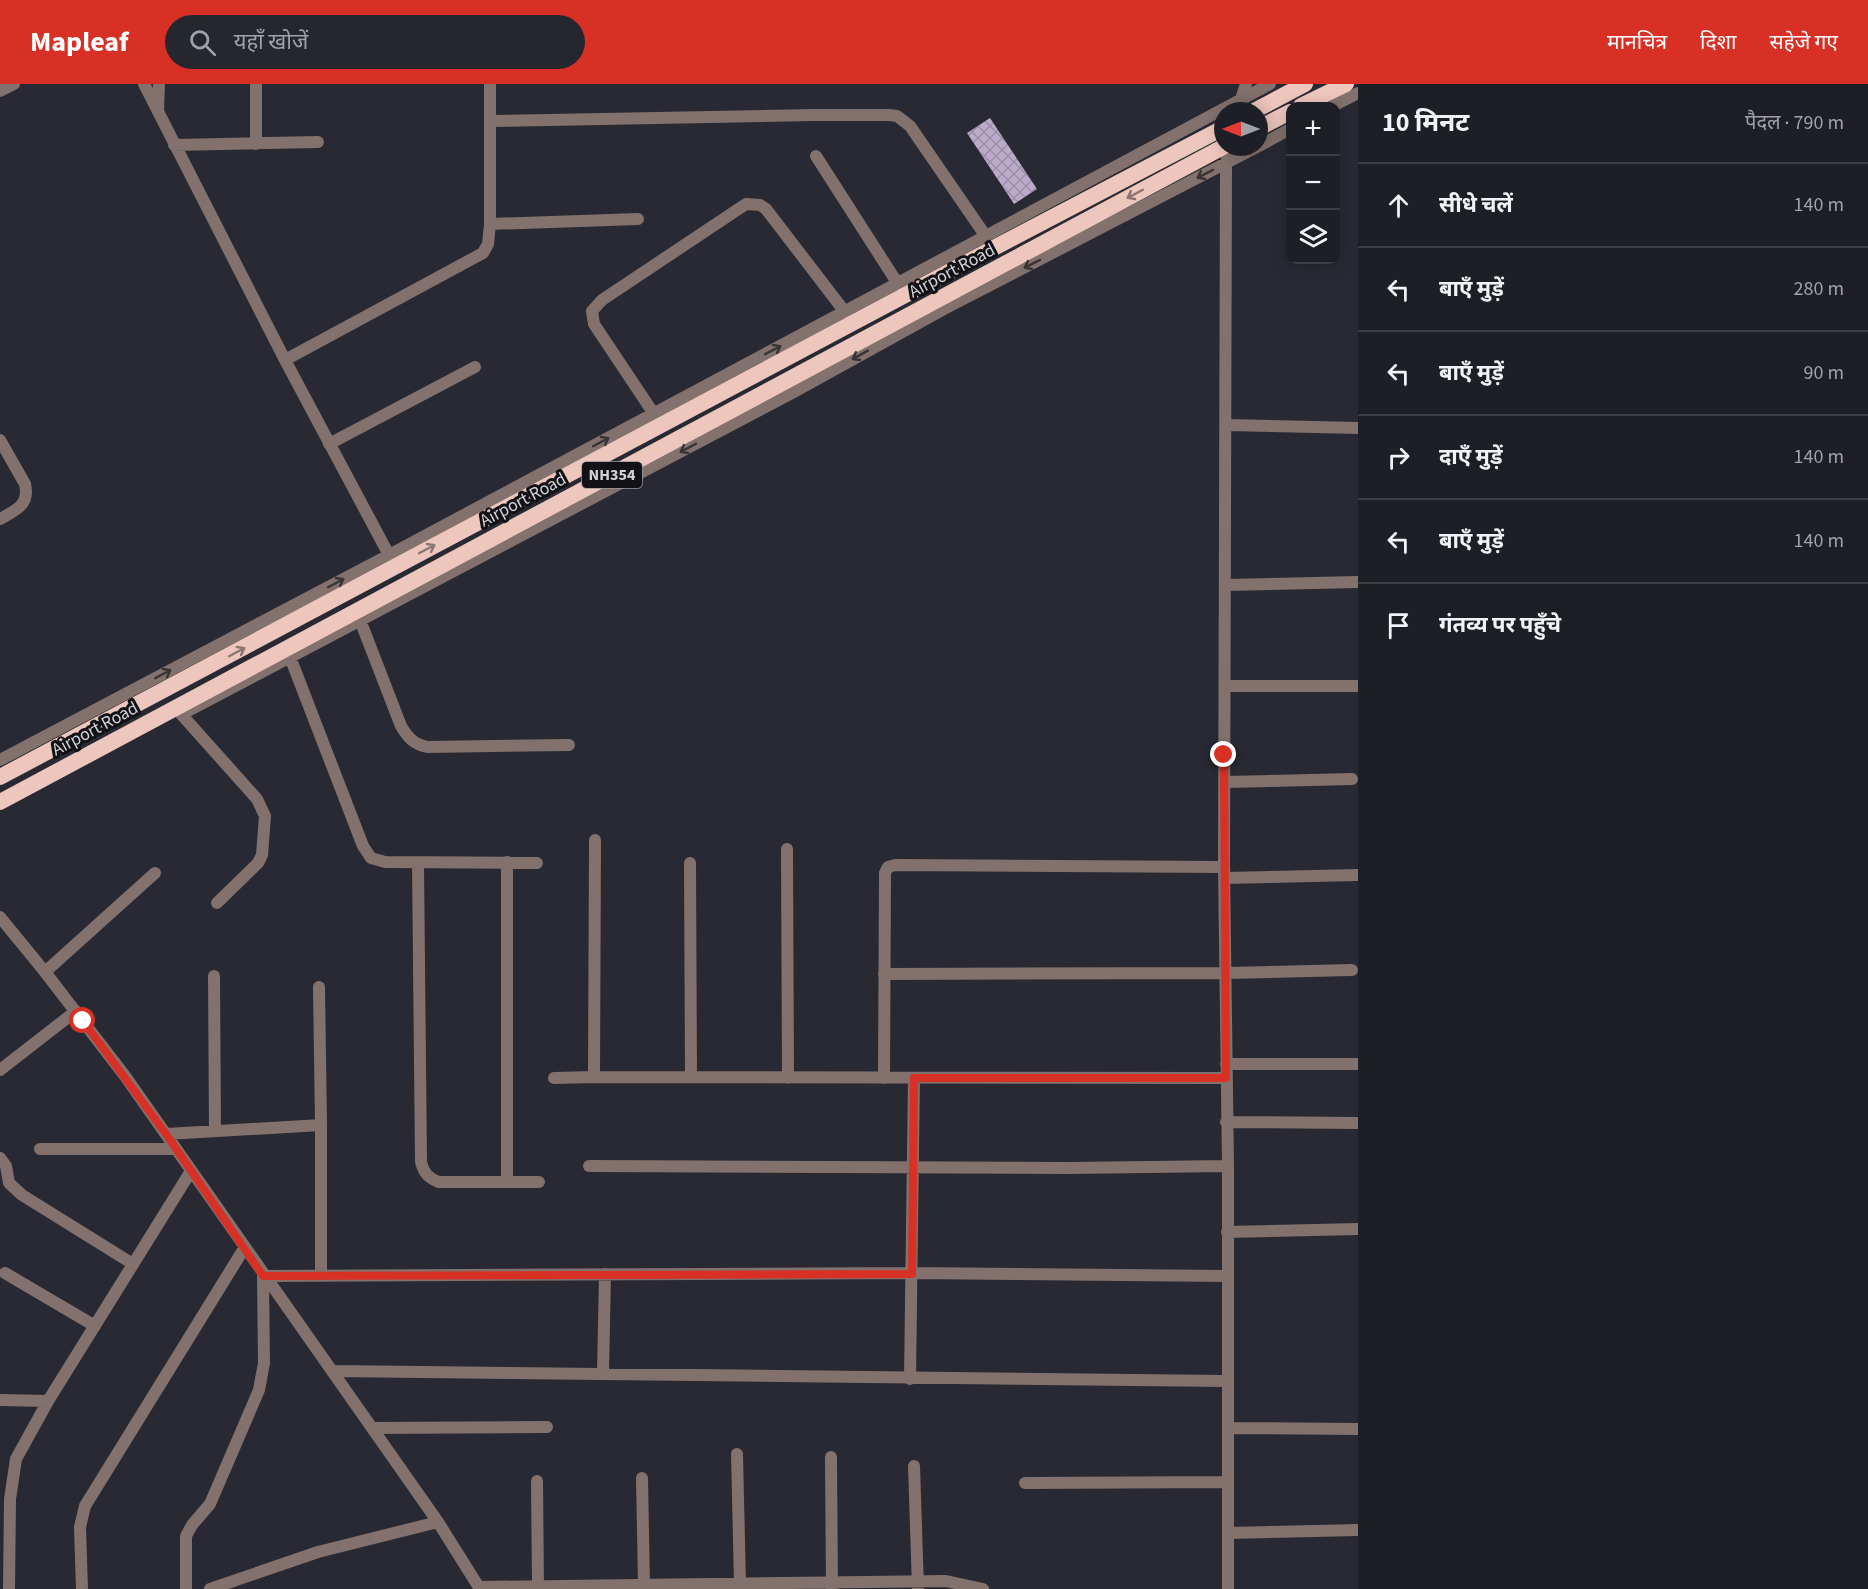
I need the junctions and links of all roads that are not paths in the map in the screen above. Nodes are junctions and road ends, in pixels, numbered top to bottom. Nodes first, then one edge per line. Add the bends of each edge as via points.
1 (14, 84) edge
2 (144, 84) edge
3 (159, 84) edge
4 (256, 84) edge
5 (490, 84) edge
6 (1246, 84) edge
7 (1270, 84) edge
8 (1305, 84) edge
9 (1346, 84) edge
10 (0, 91) edge
11 (1358, 93) edge
12 (1240, 102) edge
13 (1243, 102) edge
14 (1309, 102) edge
15 (1340, 102) edge
16 (1268, 104) edge
17 (158, 112) junction
18 (1286, 114) edge
19 (1214, 118) edge
20 (490, 121) junction
21 (1268, 123) edge
22 (1286, 131) edge
23 (1214, 133) edge
24 (1268, 141) edge
25 (318, 142) dead end
26 (256, 144) junction
27 (174, 145) junction
28 (816, 156) dead end
29 (1223, 156) edge
30 (1223, 156) edge
31 (1225, 156) edge
32 (638, 219) dead end
33 (490, 224) junction
34 (985, 236) junction
35 (898, 284) junction
36 (845, 312) junction
37 (285, 360) junction
38 (475, 366) dead end
39 (654, 414) junction
40 (1226, 425) junction
41 (1358, 428) edge
42 (0, 440) edge
43 (330, 444) junction
44 (0, 519) edge
45 (392, 561) junction
46 (1358, 582) edge
47 (1226, 585) junction
48 (360, 620) junction
49 (290, 657) junction
50 (1225, 686) junction
51 (1358, 686) edge
52 (181, 714) junction
53 (569, 746) dead end
54 (0, 760) edge
55 (0, 777) edge
56 (1352, 779) dead end
57 (1225, 782) junction
58 (0, 802) edge
59 (0, 811) edge
60 (596, 840) dead end
61 (787, 849) dead end
62 (507, 862) junction
63 (418, 863) junction
64 (537, 863) dead end
65 (690, 863) dead end
66 (155, 873) dead end
67 (1224, 873) junction
68 (1358, 875) edge
69 (218, 903) dead end
70 (0, 917) edge
71 (1352, 970) dead end
72 (45, 972) junction
73 (1226, 973) junction
74 (884, 974) junction
75 (214, 976) dead end
76 (319, 987) dead end
77 (76, 1011) junction
78 (1226, 1064) junction
79 (1358, 1064) edge
80 (0, 1070) edge
81 (594, 1077) junction
82 (690, 1077) junction
83 (554, 1078) dead end
84 (788, 1078) junction
85 (884, 1078) junction
86 (914, 1078) junction
87 (1226, 1078) junction
88 (1226, 1122) junction
89 (1358, 1123) edge
90 (321, 1125) junction
91 (215, 1131) junction
92 (166, 1134) junction
93 (40, 1149) dead end
94 (176, 1149) junction
95 (0, 1158) edge
96 (589, 1166) dead end
97 (1228, 1166) junction
98 (913, 1168) junction
99 (191, 1171) junction
100 (507, 1182) junction
101 (539, 1182) dead end
102 (1358, 1229) edge
103 (1227, 1232) junction
104 (245, 1247) junction
105 (133, 1264) junction
106 (5, 1274) dead end
107 (605, 1274) junction
108 (912, 1274) junction
109 (263, 1276) junction
110 (321, 1276) junction
111 (1227, 1276) junction
112 (95, 1326) junction
113 (333, 1371) junction
114 (603, 1373) junction
115 (909, 1379) junction
116 (1227, 1381) junction
117 (0, 1400) edge
118 (48, 1401) junction
119 (548, 1427) dead end
120 (372, 1428) junction
121 (1228, 1428) junction
122 (1358, 1429) edge
123 (737, 1454) dead end
124 (831, 1457) dead end
125 (914, 1466) dead end
126 (642, 1478) dead end
127 (537, 1481) dead end
128 (1228, 1482) junction
129 (1025, 1483) dead end
130 (438, 1522) junction
131 (1358, 1530) edge
132 (1228, 1533) junction
133 (740, 1584) junction
134 (644, 1585) junction
135 (918, 1585) edge
136 (538, 1586) junction
137 (832, 1586) edge
138 (479, 1588) edge
139 (9, 1589) edge
140 (82, 1589) edge
141 (186, 1589) edge
142 (210, 1589) edge
143 (984, 1589) edge
144 (1228, 1589) edge

1 - 10 street
2 - 17 street
3 - 17 street
4 - 26 street
5 - 20 street
6 - 12 street
7 - 13 street
8 - 16 highway
9 - 14 highway
11 - 15 street
17 - 27 street
18 - 21 highway
19 - 34 street
20 - 33 street
20 - 34 street via 897,116 910,126
22 - 24 street
45 -> 23 highway, Airport Road / NH354
25 - 26 street
26 - 27 street
27 - 37 street
28 - 35 street
29 -> 48 street via 784,397
30 -> 58 highway, Airport Road / NH354
31 - 40 street
32 - 33 street
33 - 37 street via 486,248 480,256
34 - 35 street
35 - 36 street
39 -> 36 street
36 - 39 street via 766,208 746,204 602,300 592,311 594,324
37 - 43 street
38 - 43 street
45 -> 39 street
40 - 41 street
40 - 47 street
42 - 44 street via 26,491 25,503
43 - 45 street
54 -> 45 street
55 -> 45 highway, Airport Road / NH354
46 - 47 street
47 - 50 street
48 - 49 street
48 - 53 street via 401,726 418,745
49 - 52 street
49 - 63 street via 366,852 378,861
50 - 51 street
50 - 57 street
52 - 59 street
52 - 69 street via 264,811 260,859
56 - 57 street
57 - 67 street
60 - 81 street
61 - 84 street
62 - 63 street
62 - 64 street
62 - 100 street
63 - 100 street via 421,1162 430,1179 439,1182
65 - 82 street
66 - 72 street
67 - 68 street
67 - 73 street
67 - 74 street via 891,866 885,873
70 - 72 street
71 - 73 street
72 - 77 street
73 - 74 street
73 - 78 street
74 - 85 street
75 - 91 street
76 - 90 street
77 - 80 street
77 - 92 street
78 - 79 street
78 - 87 street
81 - 82 street
81 - 83 street
82 - 84 street
84 - 85 street
85 - 86 street
86 - 87 street
86 - 98 street
87 - 88 street
88 - 89 street
88 - 97 street
90 - 91 street
90 - 110 street
91 - 92 street
92 - 94 street
93 - 94 street
94 - 99 street
95 - 105 street via 9,1183 22,1195
96 - 98 street
97 - 98 street
97 - 103 street
98 - 108 street
99 - 104 street
99 - 105 street
100 - 101 street
102 - 103 street
103 - 111 street
104 - 109 street
104 - 140 street via 85,1506 81,1527
105 - 112 street
106 - 112 street
107 - 108 street
107 - 110 street
107 - 114 street
108 - 111 street
108 - 115 street
109 - 110 street
109 - 113 street
109 - 141 street via 264,1364 259,1390 210,1504 186,1536
111 - 116 street
112 - 118 street
113 - 114 street
113 - 120 street
114 - 115 street
115 - 116 street
116 - 121 street
117 - 118 street
118 - 139 street via 21,1448 13,1471
119 - 120 street
120 - 130 street
121 - 122 street
121 - 128 street
123 - 133 street
124 - 137 street
125 - 135 street
126 - 134 street
127 - 136 street
128 - 129 street
128 - 132 street
130 - 138 street
130 - 142 street via 318,1552
131 - 132 street
132 - 144 street
133 - 134 street
133 - 137 street
134 - 136 street
135 - 137 street
135 - 143 street via 955,1582
136 - 138 street

